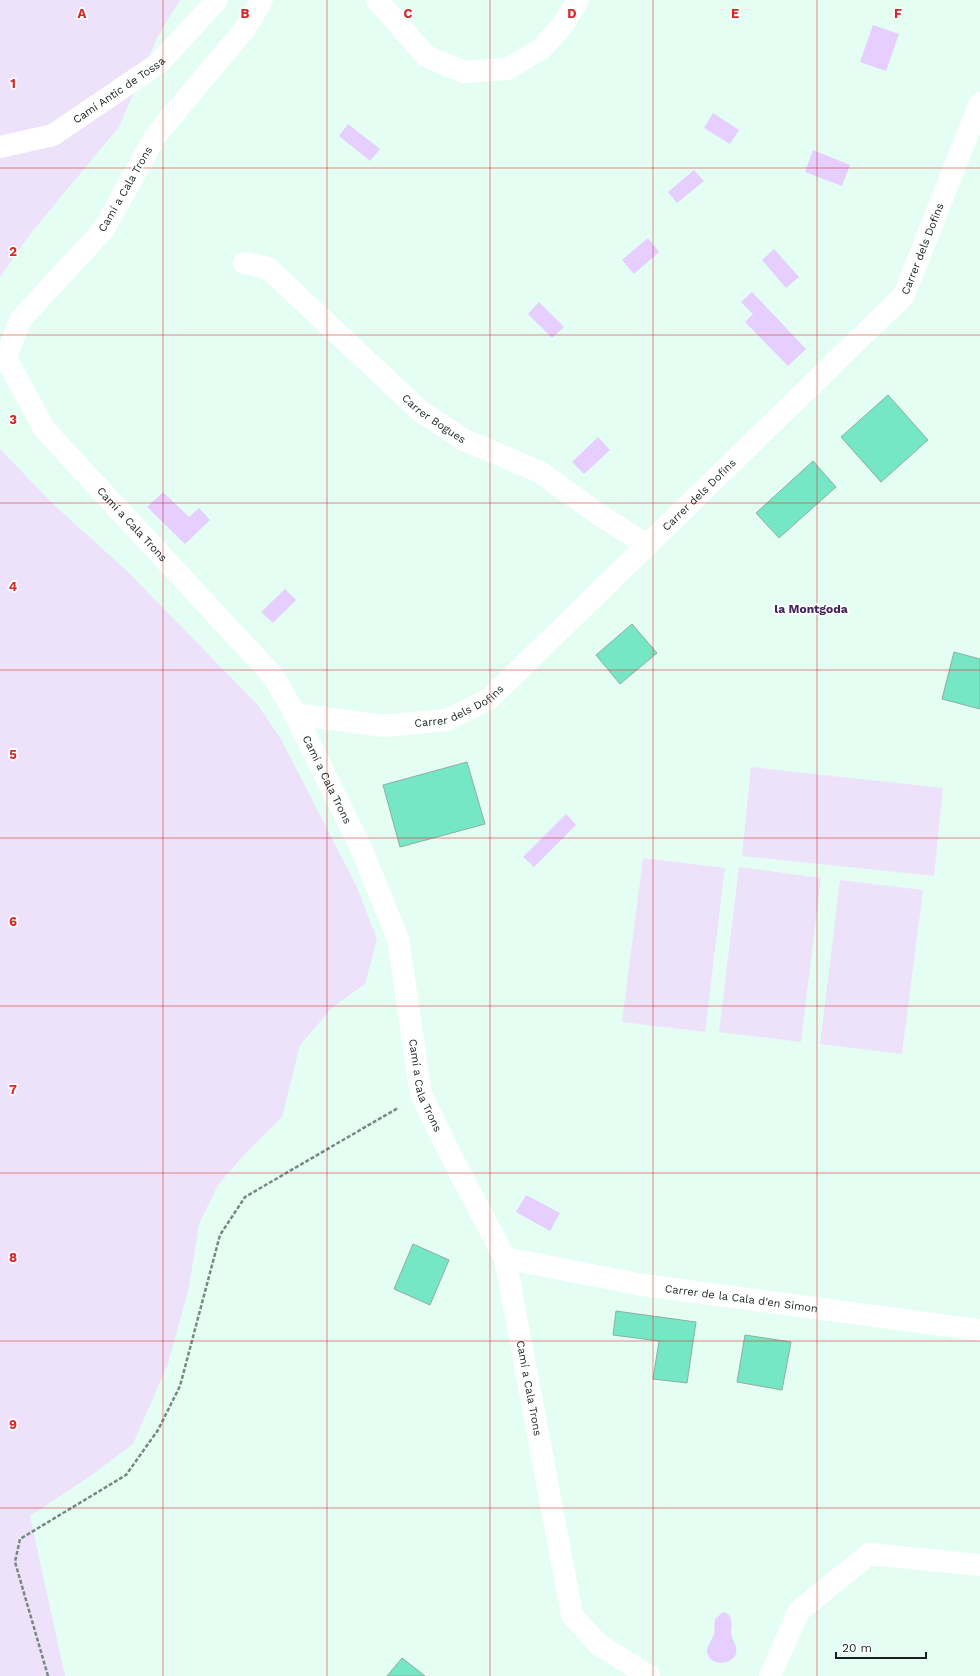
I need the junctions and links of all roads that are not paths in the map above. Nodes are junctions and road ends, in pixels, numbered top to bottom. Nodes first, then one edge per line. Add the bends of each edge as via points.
1 (217, 0) edge
2 (262, 0) edge
3 (377, 0) edge
4 (578, 0) edge
5 (980, 103) edge
6 (0, 147) edge
7 (244, 263) dead end
8 (647, 546) junction
9 (295, 714) junction
10 (505, 1258) junction
11 (980, 1330) edge
12 (980, 1565) edge
13 (649, 1676) edge
14 (770, 1676) edge

1 - 6 street, Camí Antic de Tossa via 159,63 53,135
2 - 9 street, Camí a Cala Trons via 244,30 156,135 104,229 20,320 6,358 45,430 274,677
3 - 4 street via 426,56 464,72 507,69 541,49 562,26
5 - 8 street, Carrer dels Dofins via 904,295
7 - 8 street, Carrer Bogues via 268,268 419,410 464,440 540,472
8 - 9 street, Carrer dels Dofins via 489,699 447,720 384,726
9 - 10 street, Camí a Cala Trons via 361,848 398,940 421,1094
10 - 11 street, Carrer de la Cala d'en Simon via 643,1285
10 - 13 street, Camí a Cala Trons via 572,1615 598,1644
12 - 14 street via 869,1554 799,1611

